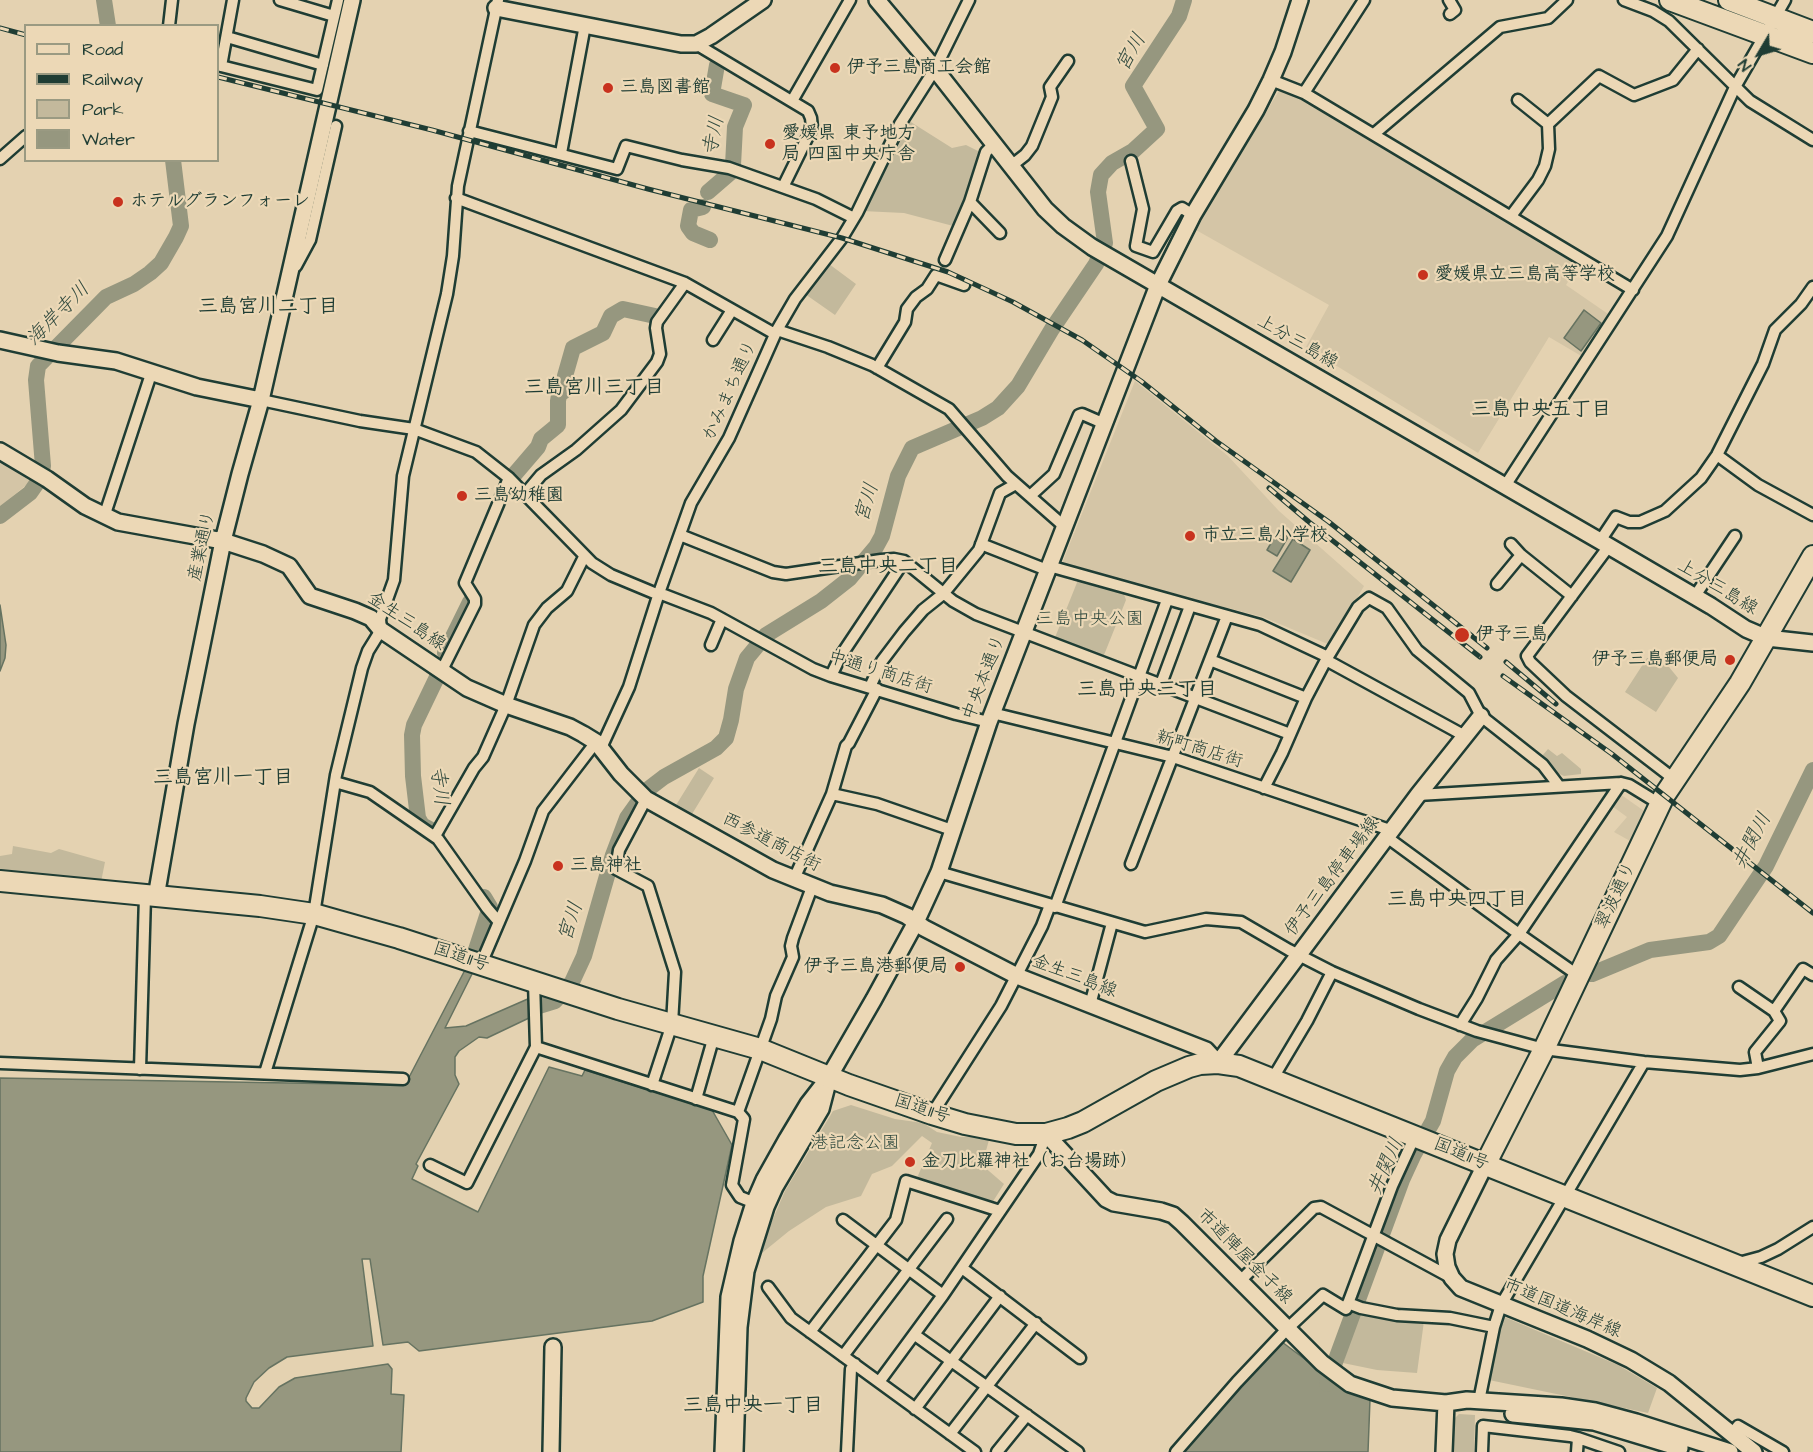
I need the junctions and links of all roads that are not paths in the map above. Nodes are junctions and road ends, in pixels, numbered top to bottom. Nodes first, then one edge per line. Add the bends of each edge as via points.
1 (172, 0) edge
2 (233, 0) edge
3 (280, 0) edge
4 (338, 0) edge
5 (352, 0) edge
6 (763, 0) edge
7 (850, 0) edge
8 (877, 0) edge
9 (969, 0) edge
10 (1300, 0) edge
11 (1364, 0) edge
12 (1449, 0) edge
13 (1567, 0) edge
14 (1624, 0) edge
15 (1670, 0) edge
16 (1729, 0) edge
17 (1785, 0) edge
18 (497, 4) edge
19 (1450, 14) dead end
20 (334, 16) junction
21 (169, 24) edge
22 (585, 25) junction
23 (1769, 26) junction
24 (1813, 32) edge
25 (226, 37) junction
26 (696, 44) junction
27 (1698, 49) junction
28 (1813, 53) edge
29 (1068, 61) dead end
30 (323, 64) junction
31 (219, 66) edge
32 (935, 69) junction
33 (1271, 80) junction
34 (1735, 87) junction
35 (1304, 93) junction
36 (1518, 100) dead end
37 (792, 101) junction
38 (1548, 124) junction
39 (336, 126) dead end
40 (469, 131) junction
41 (1374, 134) junction
42 (24, 138) edge
43 (1813, 140) edge
44 (994, 144) junction
45 (561, 153) junction
46 (0, 159) edge
47 (1131, 161) dead end
48 (1011, 166) junction
49 (783, 187) junction
50 (456, 198) junction
51 (970, 202) junction
52 (1193, 214) junction
53 (1511, 216) junction
54 (854, 218) junction
55 (1000, 233) dead end
56 (945, 260) dead end
57 (290, 276) junction
58 (685, 283) junction
59 (964, 285) dead end
60 (1158, 285) junction
61 (1813, 287) edge
62 (1633, 290) junction
63 (732, 310) junction
64 (776, 332) junction
65 (0, 340) edge
66 (713, 340) dead end
67 (877, 368) junction
68 (152, 371) junction
69 (261, 400) junction
70 (1106, 424) junction
71 (414, 429) junction
72 (0, 451) edge
73 (1717, 455) junction
74 (509, 478) junction
75 (1016, 484) junction
76 (1505, 486) junction
77 (525, 494) junction
78 (1030, 496) junction
79 (1813, 515) edge
80 (104, 517) junction
81 (1065, 527) junction
82 (680, 535) junction
83 (1735, 536) dead end
84 (223, 541) junction
85 (1605, 543) junction
86 (981, 544) junction
87 (1510, 544) dead end
88 (1521, 555) junction
89 (584, 557) junction
90 (1813, 558) edge
91 (904, 561) junction
92 (1048, 568) junction
93 (1497, 584) dead end
94 (659, 594) junction
95 (943, 594) junction
96 (1572, 596) junction
97 (1695, 596) junction
98 (1167, 600) junction
99 (1190, 606) junction
100 (1227, 616) junction
101 (722, 619) junction
102 (381, 630) junction
103 (1023, 633) junction
104 (1767, 638) junction
105 (1813, 643) edge
106 (711, 645) dead end
107 (1327, 658) junction
108 (1210, 660) junction
109 (442, 670) junction
110 (831, 676) junction
111 (1141, 676) junction
112 (1161, 684) junction
113 (873, 688) junction
114 (1195, 698) junction
115 (1306, 698) junction
116 (506, 705) junction
117 (1481, 716) junction
118 (990, 718) junction
119 (1290, 734) junction
120 (1465, 736) junction
121 (1115, 743) junction
122 (598, 745) junction
123 (1173, 757) junction
124 (1674, 779) junction
125 (334, 782) junction
126 (1621, 783) junction
127 (1559, 786) junction
128 (1264, 788) junction
129 (832, 794) junction
130 (1418, 795) junction
131 (642, 796) junction
132 (1660, 804) junction
133 (952, 831) junction
134 (437, 833) junction
135 (1390, 835) junction
136 (1131, 864) dead end
137 (939, 872) junction
138 (794, 879) junction
139 (0, 881) edge
140 (812, 887) junction
141 (150, 897) junction
142 (1052, 906) junction
143 (314, 914) junction
144 (492, 915) junction
145 (916, 922) junction
146 (1112, 922) junction
147 (1519, 934) junction
148 (1299, 954) junction
149 (482, 964) junction
150 (1332, 972) junction
151 (1813, 975) edge
152 (1017, 976) junction
153 (1579, 976) junction
154 (539, 986) junction
155 (1739, 987) dead end
156 (1090, 1005) junction
157 (1774, 1011) junction
158 (672, 1024) junction
159 (1460, 1024) junction
160 (714, 1036) junction
161 (536, 1047) junction
162 (760, 1049) junction
163 (1544, 1049) junction
164 (1813, 1054) edge
165 (1644, 1062) junction
166 (0, 1063) edge
167 (1218, 1063) junction
168 (1758, 1068) junction
169 (140, 1069) junction
170 (265, 1073) junction
171 (830, 1077) junction
172 (1273, 1078) junction
173 (403, 1079) dead end
174 (652, 1085) junction
175 (696, 1099) junction
176 (738, 1112) junction
177 (932, 1114) junction
178 (1046, 1134) junction
179 (1422, 1139) junction
180 (1485, 1165) junction
181 (430, 1166) dead end
182 (1565, 1195) junction
183 (760, 1205) junction
184 (1000, 1211) junction
185 (947, 1219) dead end
186 (843, 1220) dead end
187 (1813, 1227) edge
188 (1374, 1235) junction
189 (877, 1245) junction
190 (1735, 1264) junction
191 (962, 1268) junction
192 (909, 1269) junction
193 (1452, 1278) junction
194 (1240, 1281) junction
195 (768, 1287) dead end
196 (944, 1295) junction
197 (1000, 1296) junction
198 (1813, 1296) edge
199 (1348, 1303) junction
200 (1501, 1305) junction
201 (1036, 1323) junction
202 (1494, 1327) junction
203 (1288, 1328) junction
204 (810, 1332) junction
205 (915, 1335) junction
206 (553, 1347) dead end
207 (843, 1356) junction
208 (1080, 1358) dead end
209 (951, 1361) junction
210 (855, 1364) junction
211 (879, 1382) junction
212 (987, 1386) junction
213 (1479, 1401) junction
214 (1446, 1403) junction
215 (915, 1408) junction
216 (1027, 1415) junction
217 (1727, 1430) junction
218 (950, 1434) junction
219 (1578, 1438) junction
220 (1680, 1446) edge
221 (1723, 1450) edge
222 (551, 1452) edge
223 (723, 1452) edge
224 (735, 1452) edge
225 (847, 1452) edge
226 (975, 1452) edge
227 (997, 1452) edge
228 (1078, 1452) edge
229 (1176, 1452) edge
230 (1444, 1452) edge
231 (1482, 1452) edge
232 (1577, 1452) edge
233 (1619, 1452) edge
234 (1695, 1452) edge
235 (1754, 1452) edge
236 (1783, 1452) edge

1 - 21 street
2 - 25 street
3 - 20 street
4 - 20 street
5 - 57 street, 産業通り
6 - 26 street
7 - 37 street
8 - 32 street, 上分三島線
9 - 32 street, かみまち通り
10 - 33 street, 中央本通り
11 - 35 street
12 - 19 street via 1455,10
13 - 41 street via 1548,18 1500,27
14 - 27 street via 1669,21
15 - 23 highway
16 - 23 highway
17 - 23 street
18 - 22 street
18 - 40 street
20 - 30 street
22 - 26 street
22 - 45 street
23 - 24 highway
23 - 28 highway
23 - 34 street
25 - 30 street
25 - 31 street
26 - 37 street
27 - 34 street
27 - 38 street via 1673,80 1634,95 1599,76
29 - 48 street via 1050,87 1052,98 1032,146
30 - 31 street via 317,90
32 - 44 street, 上分三島線
32 - 54 street, かみまち通り via 900,124
33 - 35 street
33 - 52 street, 中央本通り
34 - 43 street via 1750,101
34 - 62 street via 1666,236
35 - 41 street
36 - 38 street
37 - 49 street via 808,111 812,128
38 - 53 street via 1545,166
39 - 57 street via 310,240
40 - 45 street
40 - 50 street
41 - 53 street
42 - 46 street
44 - 48 street, 上分三島線
44 - 51 street via 986,152
45 - 49 street via 617,169 626,146 731,169
47 - 52 street via 1143,209 1136,246 1153,252 1177,211 1182,208
48 - 60 street, 上分三島線 via 1063,225 1098,251
49 - 54 street
50 - 58 street
50 - 71 street via 447,294
51 - 55 street
51 - 56 street
52 - 60 street, 中央本通り
53 - 62 street
54 - 64 street, かみまち通り
57 - 69 street, 産業通り
58 - 63 street
58 - 77 street via 657,322 660,354 650,372 621,410 541,475
59 - 67 street via 936,275 907,309 905,322
60 - 70 street, 中央本通り
60 - 76 street, 上分三島線
61 - 73 street via 1775,330 1763,364
62 - 76 street
63 - 64 street
63 - 66 street
64 - 67 street via 828,347
64 - 82 street, かみまち通り via 729,438 691,503
65 - 68 street
67 - 75 street via 949,409
68 - 69 street via 197,387
68 - 80 street
69 - 71 street, 中通り商店街
69 - 84 street, 産業通り
70 - 78 street via 1079,415 1054,474
70 - 81 street, 中央本通り
71 - 74 street, 中通り商店街 via 476,452
71 - 102 street via 403,476 394,580
72 - 80 street, 金生三島線
73 - 79 street
73 - 85 street via 1701,478 1665,511 1640,522 1616,517
74 - 77 street, 中通り商店街
74 - 109 street via 465,583 475,604
75 - 78 street
75 - 86 street via 1000,493
76 - 85 street, 上分三島線
77 - 89 street, 中通り商店街
78 - 81 street
80 - 84 street, 金生三島線
81 - 92 street, 中央本通り
82 - 91 street via 786,574 881,560
82 - 94 street, かみまち通り
83 - 97 street
84 - 102 street, 金生三島線 via 289,566 310,596 371,618
84 - 141 street, 産業通り
85 - 96 street
85 - 97 street, 上分三島線
86 - 92 street
86 - 95 street
87 - 88 street
88 - 93 street
88 - 96 street
89 - 94 street, 中通り商店街 via 611,575
89 - 116 street via 567,591 534,625
90 - 104 highway, 翠波通り
91 - 95 street
91 - 110 street
92 - 98 street
92 - 103 street, 中央本通り
94 - 101 street, 中通り商店街
94 - 122 street, かみまち通り via 629,687
95 - 103 street via 976,614
95 - 113 street via 923,610 882,661
96 - 124 street via 1527,656 1530,662 1566,696
97 - 104 street, 上分三島線
98 - 99 street
98 - 111 street
99 - 100 street
99 - 112 street
100 - 107 street via 1260,625
100 - 108 street
101 - 106 street
101 - 110 street, 中通り商店街
102 - 109 street, 金生三島線
102 - 125 street via 362,668
103 - 111 street
103 - 118 street, 中央本通り
104 - 105 street, 上分三島線
104 - 124 highway, 翠波通り
107 - 115 street
107 - 117 street via 1358,607 1369,598 1387,608 1417,650 1469,693
107 - 120 street
108 - 114 street
108 - 115 street
109 - 116 street, 金生三島線 via 467,688
110 - 113 street, 中通り商店街
111 - 112 street
111 - 121 street
112 - 114 street
113 - 118 street, 中通り商店街 via 956,714
113 - 129 street via 846,746
114 - 119 street
114 - 123 street
115 - 119 street
116 - 122 street, 金生三島線 via 570,727
116 - 134 street via 483,757
117 - 120 street, 伊予三島停車場線
117 - 127 street via 1543,765
118 - 121 street, 新町商店街
118 - 133 street, 中央本通り
119 - 128 street
120 - 130 street, 伊予三島停車場線
121 - 123 street, 新町商店街
121 - 142 street
122 - 131 street, 金生三島線
122 - 144 street, かみまち通り via 543,811 525,861
123 - 128 street, 新町商店街
123 - 136 street
124 - 132 highway, 翠波通り
125 - 134 street via 370,792
125 - 143 street
126 - 127 street
126 - 132 street
126 - 147 street
127 - 130 street
128 - 135 street, 新町商店街
129 - 133 street via 877,804
129 - 138 street
130 - 135 street, 伊予三島停車場線
131 - 138 street, 西参道商店街
131 - 158 street via 619,850 616,869 648,886 675,972
132 - 153 highway, 翠波通り
133 - 137 street, 中央本通り
134 - 144 street
135 - 147 street, 新町商店街
135 - 148 street, 伊予三島停車場線
137 - 142 street
137 - 145 street, 中央本通り
138 - 140 street, 西参道商店街
139 - 141 highway, 国道11号
140 - 145 street, 西参道商店街 via 882,905
140 - 162 street via 793,938 793,957
141 - 143 highway, 国道11号
141 - 169 street
142 - 146 street
142 - 152 street
143 - 149 highway, 国道11号
143 - 170 street
144 - 149 street, かみまち通り
145 - 152 street, 金生三島線
145 - 171 street, 中央本通り
146 - 148 street via 1145,932 1206,919 1238,922
146 - 156 street
147 - 153 street, 新町商店街
147 - 159 street via 1496,960
148 - 150 street
148 - 167 street, 伊予三島停車場線
149 - 154 highway, 国道11号
150 - 159 street
150 - 172 street
151 - 157 street via 1803,969
152 - 156 street, 金生三島線
152 - 177 street
153 - 163 highway, 翠波通り
154 - 158 highway, 国道11号
154 - 161 street
155 - 157 street
156 - 167 street, 金生三島線 via 1206,1050
157 - 168 street via 1780,1021 1755,1052
158 - 160 highway, 国道11号
158 - 174 street
159 - 163 street
160 - 162 highway, 国道11号
160 - 175 street
161 - 174 street
161 - 181 street via 467,1183
162 - 171 highway, 国道11号
162 - 176 street
163 - 165 street
163 - 180 highway, 翠波通り
164 - 168 street
165 - 168 street
165 - 182 street
166 - 169 street
167 - 172 highway, 国道11号
167 - 178 highway, 国道11号 via 1175,1072 1083,1122
169 - 170 street
170 - 173 street
171 - 177 highway, 国道11号
171 - 183 street, 中央本通り via 821,1109 775,1187
172 - 179 highway, 国道11号
174 - 175 street
175 - 176 street
176 - 183 street via 744,1119 732,1185 740,1197
177 - 178 highway, 国道11号 via 992,1130
178 - 184 street via 1039,1154
178 - 194 street, 市道陣屋金子線 via 1106,1199 1173,1215
179 - 180 highway, 国道11号
179 - 188 street via 1392,1186
180 - 182 highway, 国道11号
180 - 193 street via 1448,1240 1445,1254
182 - 190 highway, 国道11号
182 - 200 street
183 - 223 street via 742,1241 729,1297
183 - 224 street via 742,1298
184 - 189 street via 906,1181 896,1220
184 - 191 street
185 - 192 street
186 - 189 street
187 - 190 street via 1778,1249
188 - 193 street
188 - 194 street via 1321,1207 1314,1208
188 - 199 street
189 - 192 street
189 - 204 street
190 - 198 highway, 国道11号
191 - 196 street
191 - 197 street
192 - 196 street
192 - 207 street
193 - 200 street, 市道国道海岸線 via 1461,1288
194 - 203 street, 市道陣屋金子線
195 - 204 street via 791,1318
196 - 205 street
197 - 201 street
197 - 209 street
199 - 202 street via 1396,1315 1450,1318
199 - 203 street via 1346,1309 1323,1295
200 - 202 street
200 - 217 street, 市道国道海岸線 via 1631,1360 1669,1383
201 - 208 street
201 - 212 street
202 - 213 street
203 - 214 street, 市道陣屋金子線 via 1322,1363 1350,1384 1392,1398
203 - 229 street
204 - 207 street
205 - 209 street
205 - 211 street
206 - 222 street
207 - 210 street
209 - 212 street
209 - 215 street
210 - 211 street
210 - 225 street via 851,1369
211 - 215 street
212 - 216 street
212 - 218 street
213 - 214 street
213 - 220 street via 1595,1411 1636,1422
214 - 220 street via 1466,1410 1594,1422
214 - 230 street
215 - 218 street
216 - 227 street
216 - 228 street
217 - 221 street
217 - 235 street, 市道国道海岸線
217 - 236 street via 1738,1426
218 - 226 street
219 - 231 street via 1483,1425
219 - 232 street
219 - 233 street
220 - 221 street
220 - 234 street

